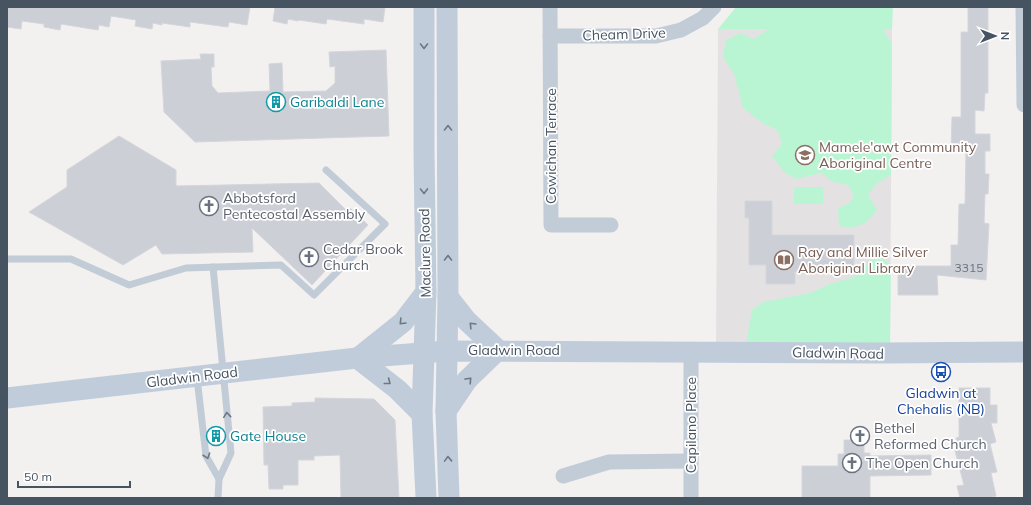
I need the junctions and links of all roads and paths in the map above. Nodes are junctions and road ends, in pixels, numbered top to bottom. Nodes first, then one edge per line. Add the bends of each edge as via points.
1 (424, 7) edge
2 (447, 7) edge
3 (550, 7) edge
4 (714, 7) edge
5 (1023, 7) edge
6 (550, 36) junction
7 (1024, 105) edge
8 (326, 170) dead end
9 (611, 225) dead end
10 (7, 259) edge
11 (212, 267) junction
12 (426, 292) junction
13 (448, 297) junction
14 (447, 350) junction
15 (498, 350) junction
16 (425, 352) junction
17 (691, 352) junction
18 (1024, 352) edge
19 (357, 358) junction
20 (222, 373) junction
21 (197, 376) junction
22 (7, 398) edge
23 (446, 411) junction
24 (422, 414) junction
25 (691, 461) junction
26 (563, 476) dead end
27 (219, 479) junction
28 (218, 498) edge
29 (426, 498) edge
30 (450, 498) edge
31 (691, 498) edge

1 -> 12 main road, Maclure Road
13 -> 2 main road, Maclure Road
3 - 6 street, Cowichan Terrace
4 - 6 street, Cheam Drive via 703,18 681,30 656,36
5 - 7 street
6 - 9 street, Cowichan Terrace via 551,225
8 - 11 lane via 385,224 314,295 281,266
10 - 11 lane via 71,259 129,285 186,268
11 - 20 lane
12 - 16 main road, Maclure Road
12 -> 19 main road via 403,322
13 - 14 main road, Maclure Road
15 -> 13 main road
14 - 15 main road, Gladwin Road
14 - 16 main road, Gladwin Road
14 - 23 main road, Maclure Road
15 - 17 main road, Gladwin Road
23 -> 15 main road via 467,380
16 - 19 main road, Gladwin Road
16 - 24 main road, Maclure Road
17 - 18 main road, Gladwin Road
17 - 25 street, Capilano Place
19 - 20 main road, Gladwin Road
19 -> 24 main road via 397,389
20 - 21 main road, Gladwin Road
27 -> 20 lane via 231,453
21 - 22 main road, Gladwin Road
21 -> 27 lane via 206,456
30 -> 23 main road, Maclure Road
24 - 29 main road, Maclure Road
25 - 26 street via 609,462
25 - 31 street, Capilano Place
27 - 28 lane

